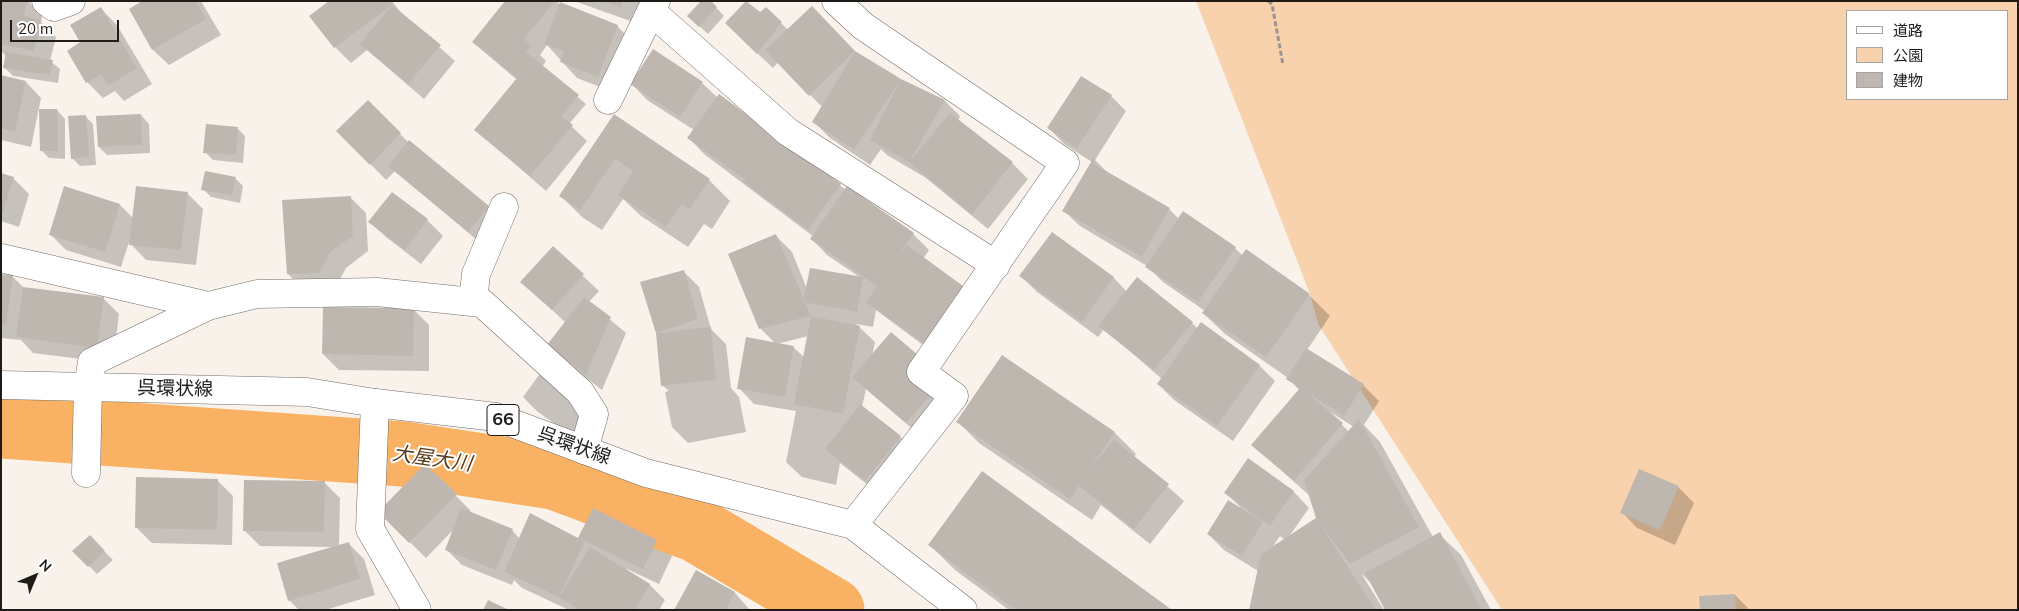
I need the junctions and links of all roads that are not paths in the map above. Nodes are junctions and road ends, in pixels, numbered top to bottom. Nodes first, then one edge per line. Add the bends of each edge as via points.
1 (46, 1) edge
2 (71, 1) edge
3 (836, 1) edge
4 (654, 6) edge
5 (608, 100) dead end
6 (504, 207) dead end
7 (1, 258) edge
8 (996, 265) junction
9 (473, 302) junction
10 (208, 306) junction
11 (1, 385) edge
12 (88, 387) junction
13 (375, 403) junction
14 (584, 450) junction
15 (86, 473) dead end
16 (853, 526) junction
17 (417, 610) edge
18 (963, 610) edge

1 - 2 street via 54,7
3 - 8 street via 862,26 1065,163
4 - 5 street
4 - 8 street via 788,132
6 - 9 street via 476,274
7 - 10 street
8 - 16 street via 921,372 954,396
9 - 10 street via 368,292 257,294
9 - 14 street via 482,302 580,392 594,414
10 - 12 street via 92,362
11 - 12 street, 呉環状線 / 66
12 - 13 street, 呉環状線 / 66 via 307,392
12 - 15 street
13 - 14 street, 呉環状線 / 66 via 496,417
13 - 17 street via 370,529
14 - 16 street, 呉環状線 / 66 via 646,473
16 - 18 street, 呉環状線 / 66

